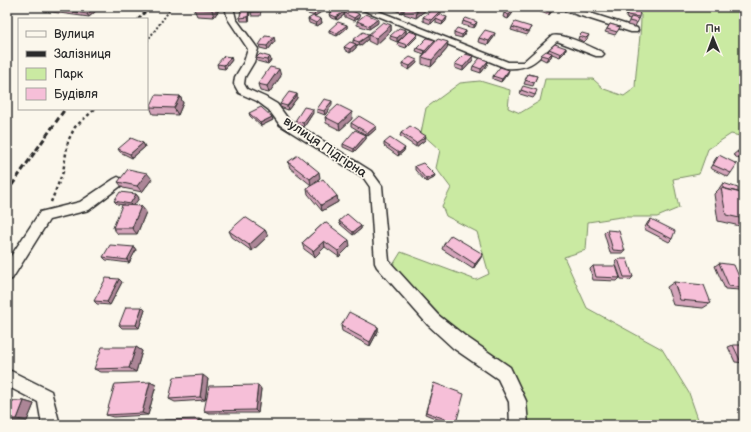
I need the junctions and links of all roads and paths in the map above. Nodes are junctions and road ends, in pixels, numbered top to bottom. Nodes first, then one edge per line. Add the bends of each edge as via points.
1 (172, 7) edge
2 (229, 7) edge
3 (360, 7) edge
4 (562, 7) edge
5 (634, 30) dead end
6 (148, 39) edge
7 (599, 54) dead end
8 (94, 110) edge
9 (118, 182) edge
10 (45, 216) junction
11 (7, 274) edge
12 (7, 377) edge
13 (51, 425) edge
14 (520, 425) edge

1 - 6 path
2 - 14 street, вулиця Підгірна via 232,19 252,48 249,62 240,77 239,84 243,90 273,107 284,122 367,174 376,186 382,263 434,320 459,342 504,373 517,402
3 - 7 street via 506,65 526,64 555,38
4 - 5 street
8 - 10 path via 75,127 68,141 63,172
9 - 10 street via 84,206
10 - 11 street
12 - 13 street via 45,397

